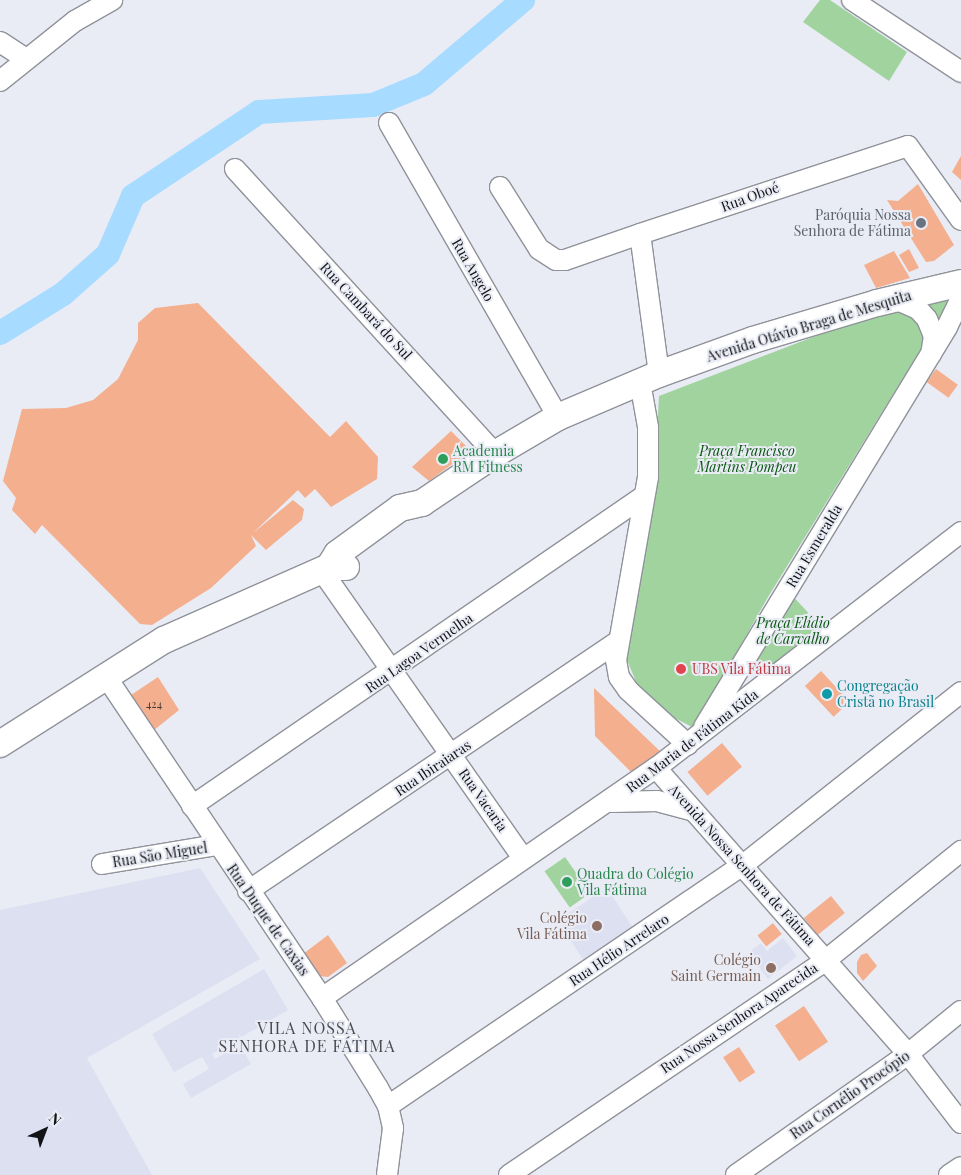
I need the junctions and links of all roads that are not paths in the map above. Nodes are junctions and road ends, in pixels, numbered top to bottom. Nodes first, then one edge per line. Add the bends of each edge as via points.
1 (112, 0) edge
2 (852, 0) edge
3 (0, 42) edge
4 (26, 59) junction
5 (961, 72) edge
6 (0, 81) edge
7 (389, 123) dead end
8 (235, 169) dead end
9 (500, 187) dead end
10 (961, 220) edge
11 (640, 234) junction
12 (961, 282) edge
13 (893, 298) junction
14 (961, 298) edge
15 (954, 324) edge
16 (931, 354) junction
17 (650, 378) junction
18 (558, 417) junction
19 (495, 454) junction
20 (644, 496) junction
21 (961, 532) edge
22 (326, 569) junction
23 (617, 642) junction
24 (750, 652) junction
25 (394, 670) junction
26 (779, 675) junction
27 (107, 678) junction
28 (961, 692) edge
29 (693, 741) junction
30 (0, 744) edge
31 (453, 756) junction
32 (656, 768) junction
33 (610, 802) junction
34 (192, 806) junction
35 (690, 810) junction
36 (217, 845) junction
37 (961, 851) edge
38 (523, 858) junction
39 (102, 864) dead end
40 (743, 866) junction
41 (248, 891) junction
42 (826, 960) junction
43 (322, 998) junction
44 (961, 1011) edge
45 (908, 1054) junction
46 (388, 1106) junction
47 (961, 1123) edge
48 (961, 1166) edge
49 (387, 1175) edge
50 (510, 1175) edge
51 (736, 1175) edge
52 (949, 1175) edge

1 - 4 street via 75,21
2 - 5 street
3 - 4 street
4 - 6 street
7 - 18 street, Rua Angelo
8 - 19 street, Rua Cambará do Sul
9 - 11 street via 539,249 556,260
10 - 11 street, Rua Oboé via 908,146
11 - 17 street
12 - 13 main road, Avenida Otávio Braga de Mesquita
13 - 16 street via 918,309 927,319 934,336
13 - 17 main road, Avenida Otávio Braga de Mesquita via 753,340
14 - 15 street, Rua Esmeralda
15 - 16 street, Rua Esmeralda
16 - 24 street, Rua Esmeralda
17 - 18 main road, Avenida Otávio Braga de Mesquita
17 - 20 street
18 - 19 main road, Avenida Otávio Braga de Mesquita
19 - 22 main road, Avenida Otávio Braga de Mesquita via 422,503 410,522 359,560 345,568
20 - 23 street
20 - 25 street, Rua Lagoa Vermelha
21 - 26 street, Rua Maria de Fátima Kida
22 - 25 street, Rua Vacaria
22 - 27 main road, Avenida Otávio Braga de Mesquita via 164,640
23 - 29 street via 619,676 628,690
23 - 31 street, Rua Ibiraiaras
24 - 26 street via 754,669 760,674
24 - 29 street, Rua Esmeralda
25 - 31 street, Rua Vacaria
25 - 34 street, Rua Lagoa Vermelha
26 - 29 street, Rua Maria de Fátima Kida
27 - 30 main road, Avenida Otávio Braga de Mesquita
27 - 34 street, Rua Duque de Caxias
28 - 40 street, Rua Hélio Arrelaro
29 - 32 street, Rua Maria de Fátima Kida
31 - 38 street, Rua Vacaria
31 - 41 street, Rua Ibiraiaras
32 - 33 street, Rua Maria de Fátima Kida
32 - 35 street, Avenida Nossa Senhora de Fátima
33 - 35 street, Rua Maria de Fátima Kida via 657,801
33 - 38 street, Rua Maria de Fátima Kida
34 - 36 street, Rua Duque de Caxias
35 - 40 street, Avenida Nossa Senhora de Fátima
36 - 39 street, Rua São Miguel
36 - 41 street, Rua Duque de Caxias
37 - 42 street, Rua Nossa Senhora Aparecida
38 - 43 street, Rua Maria de Fátima Kida
40 - 42 street, Avenida Nossa Senhora de Fátima
40 - 46 street, Rua Hélio Arrelaro
41 - 43 street, Rua Duque de Caxias
42 - 45 street, Avenida Nossa Senhora de Fátima
42 - 50 street, Rua Nossa Senhora Aparecida
43 - 46 street, Rua Duque de Caxias
44 - 45 street, Rua Cornélio Procópio
45 - 47 street, Avenida Nossa Senhora de Fátima
45 - 51 street, Rua Cornélio Procópio
46 - 49 street, Rua Duque de Caxias via 393,1138
48 - 52 street

